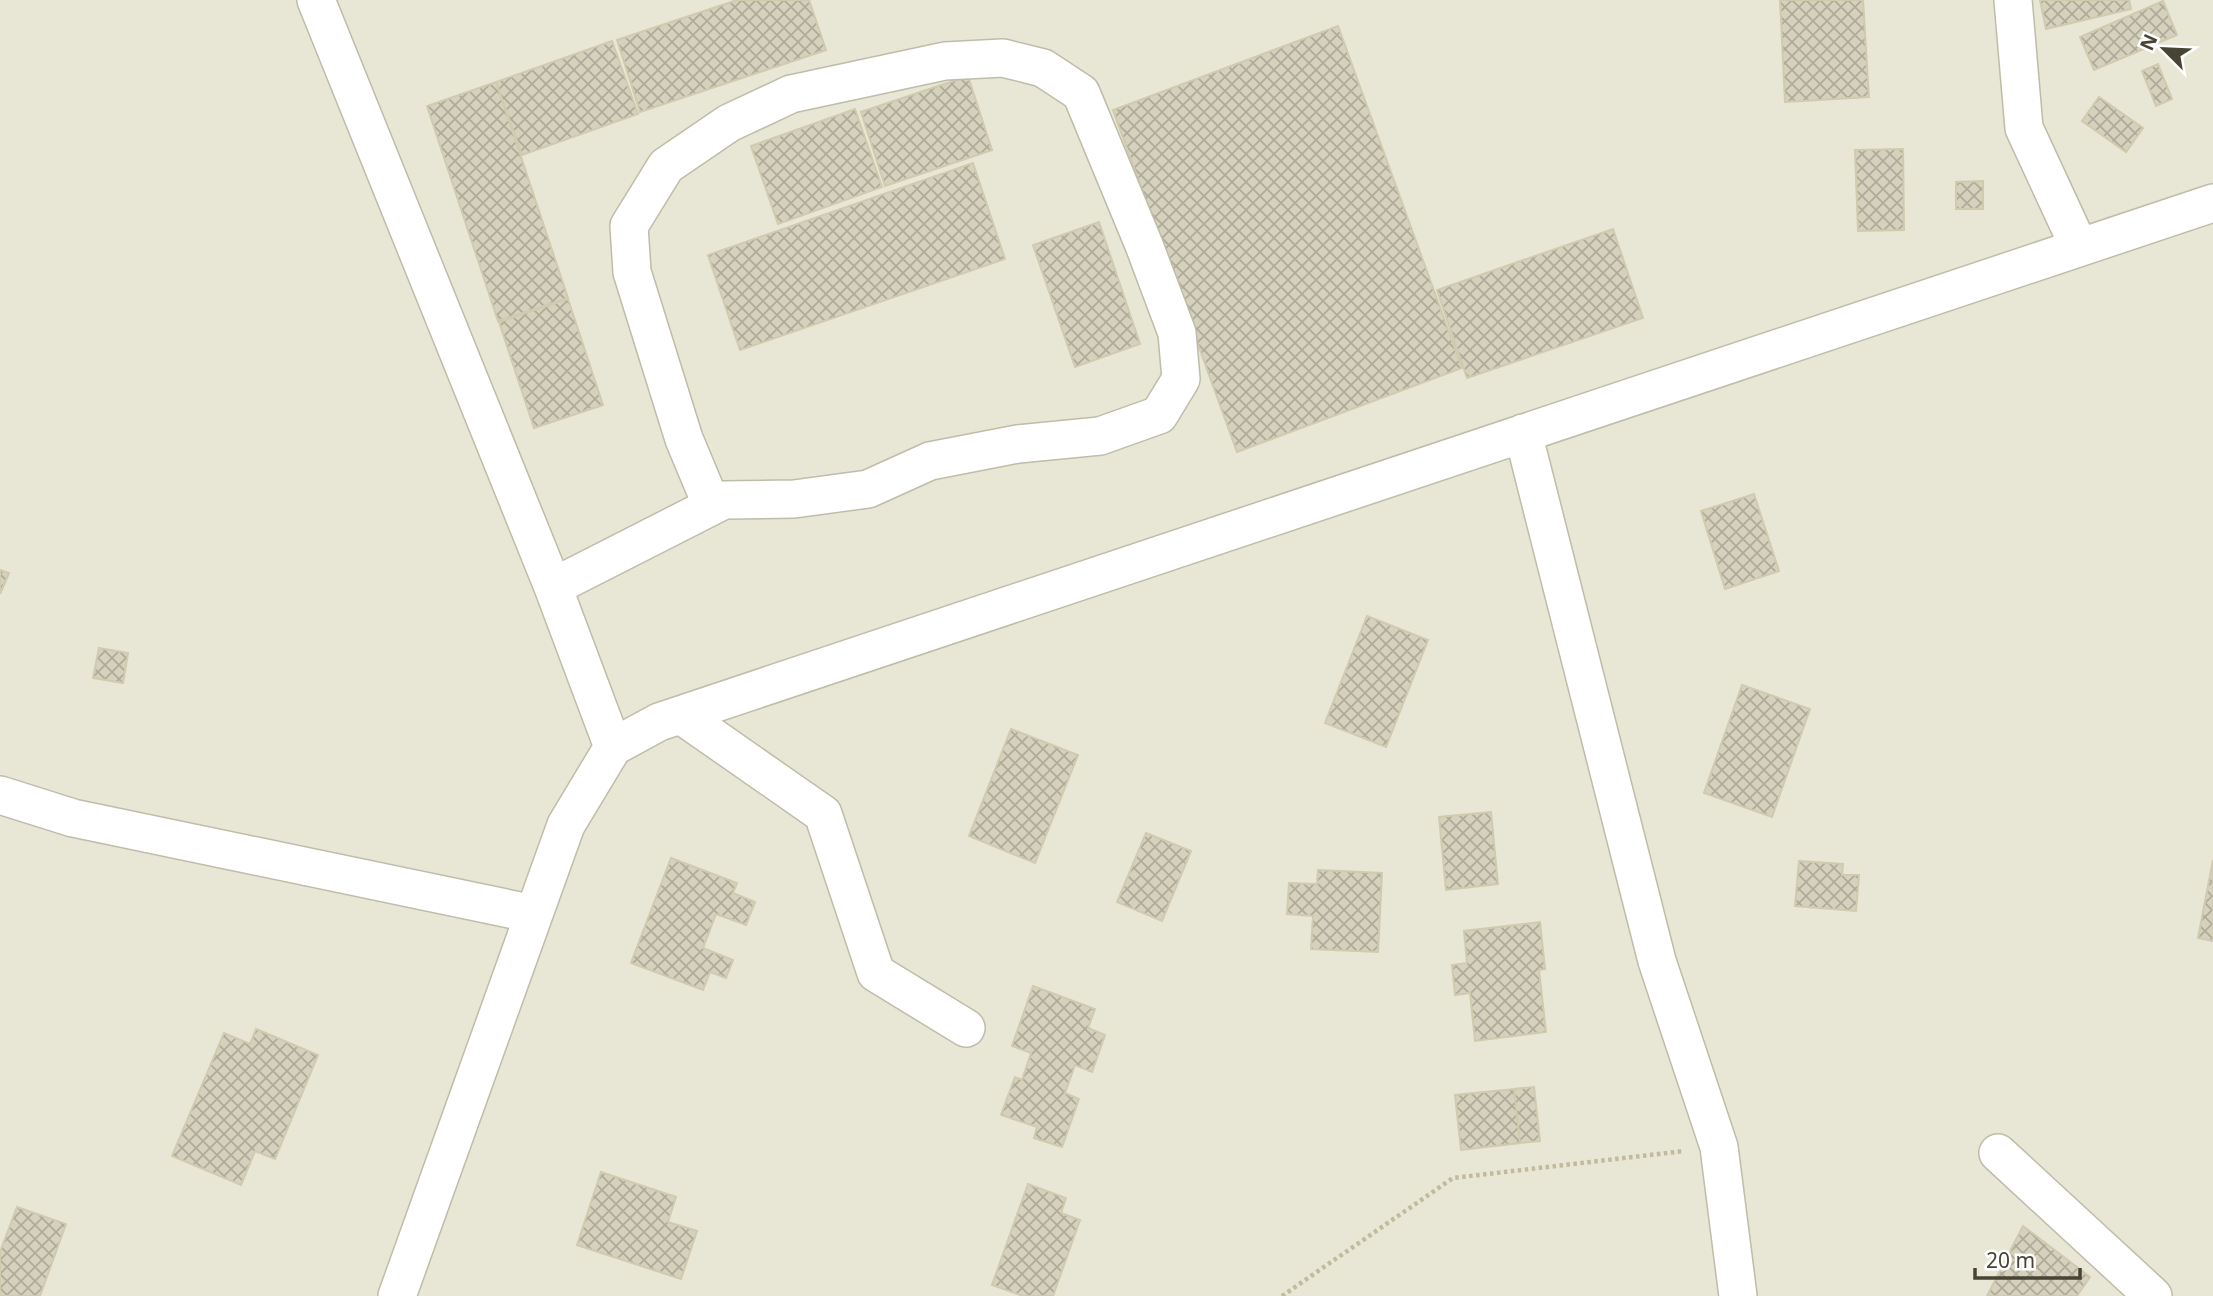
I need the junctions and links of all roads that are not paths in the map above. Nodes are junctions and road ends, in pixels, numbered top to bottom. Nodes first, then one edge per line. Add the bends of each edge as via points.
1 (316, 0) edge
2 (2013, 0) edge
3 (2213, 203) edge
4 (2079, 247) junction
5 (1523, 433) junction
6 (712, 506) junction
7 (553, 587) junction
8 (681, 715) junction
9 (613, 747) junction
10 (0, 794) edge
11 (534, 914) junction
12 (966, 1028) dead end
13 (1997, 1153) dead end
14 (397, 1296) edge
15 (1738, 1296) edge
16 (2153, 1296) edge

1 - 7 street
2 - 4 street via 2024,128
3 - 4 street
4 - 5 street
5 - 8 street
5 - 15 street via 1657,961 1719,1147
6 - 6 street via 724,500 794,499 868,489 930,461 1018,444 1100,436 1159,415 1181,379 1177,333 1081,93 1043,68 1003,58 945,61 791,94 730,123 666,166 629,226 632,272 684,439
6 - 7 street
7 - 9 street
8 - 9 street
8 - 12 street via 823,814 876,973
9 - 11 street via 566,825
10 - 11 street via 73,818
11 - 14 street
13 - 16 street

